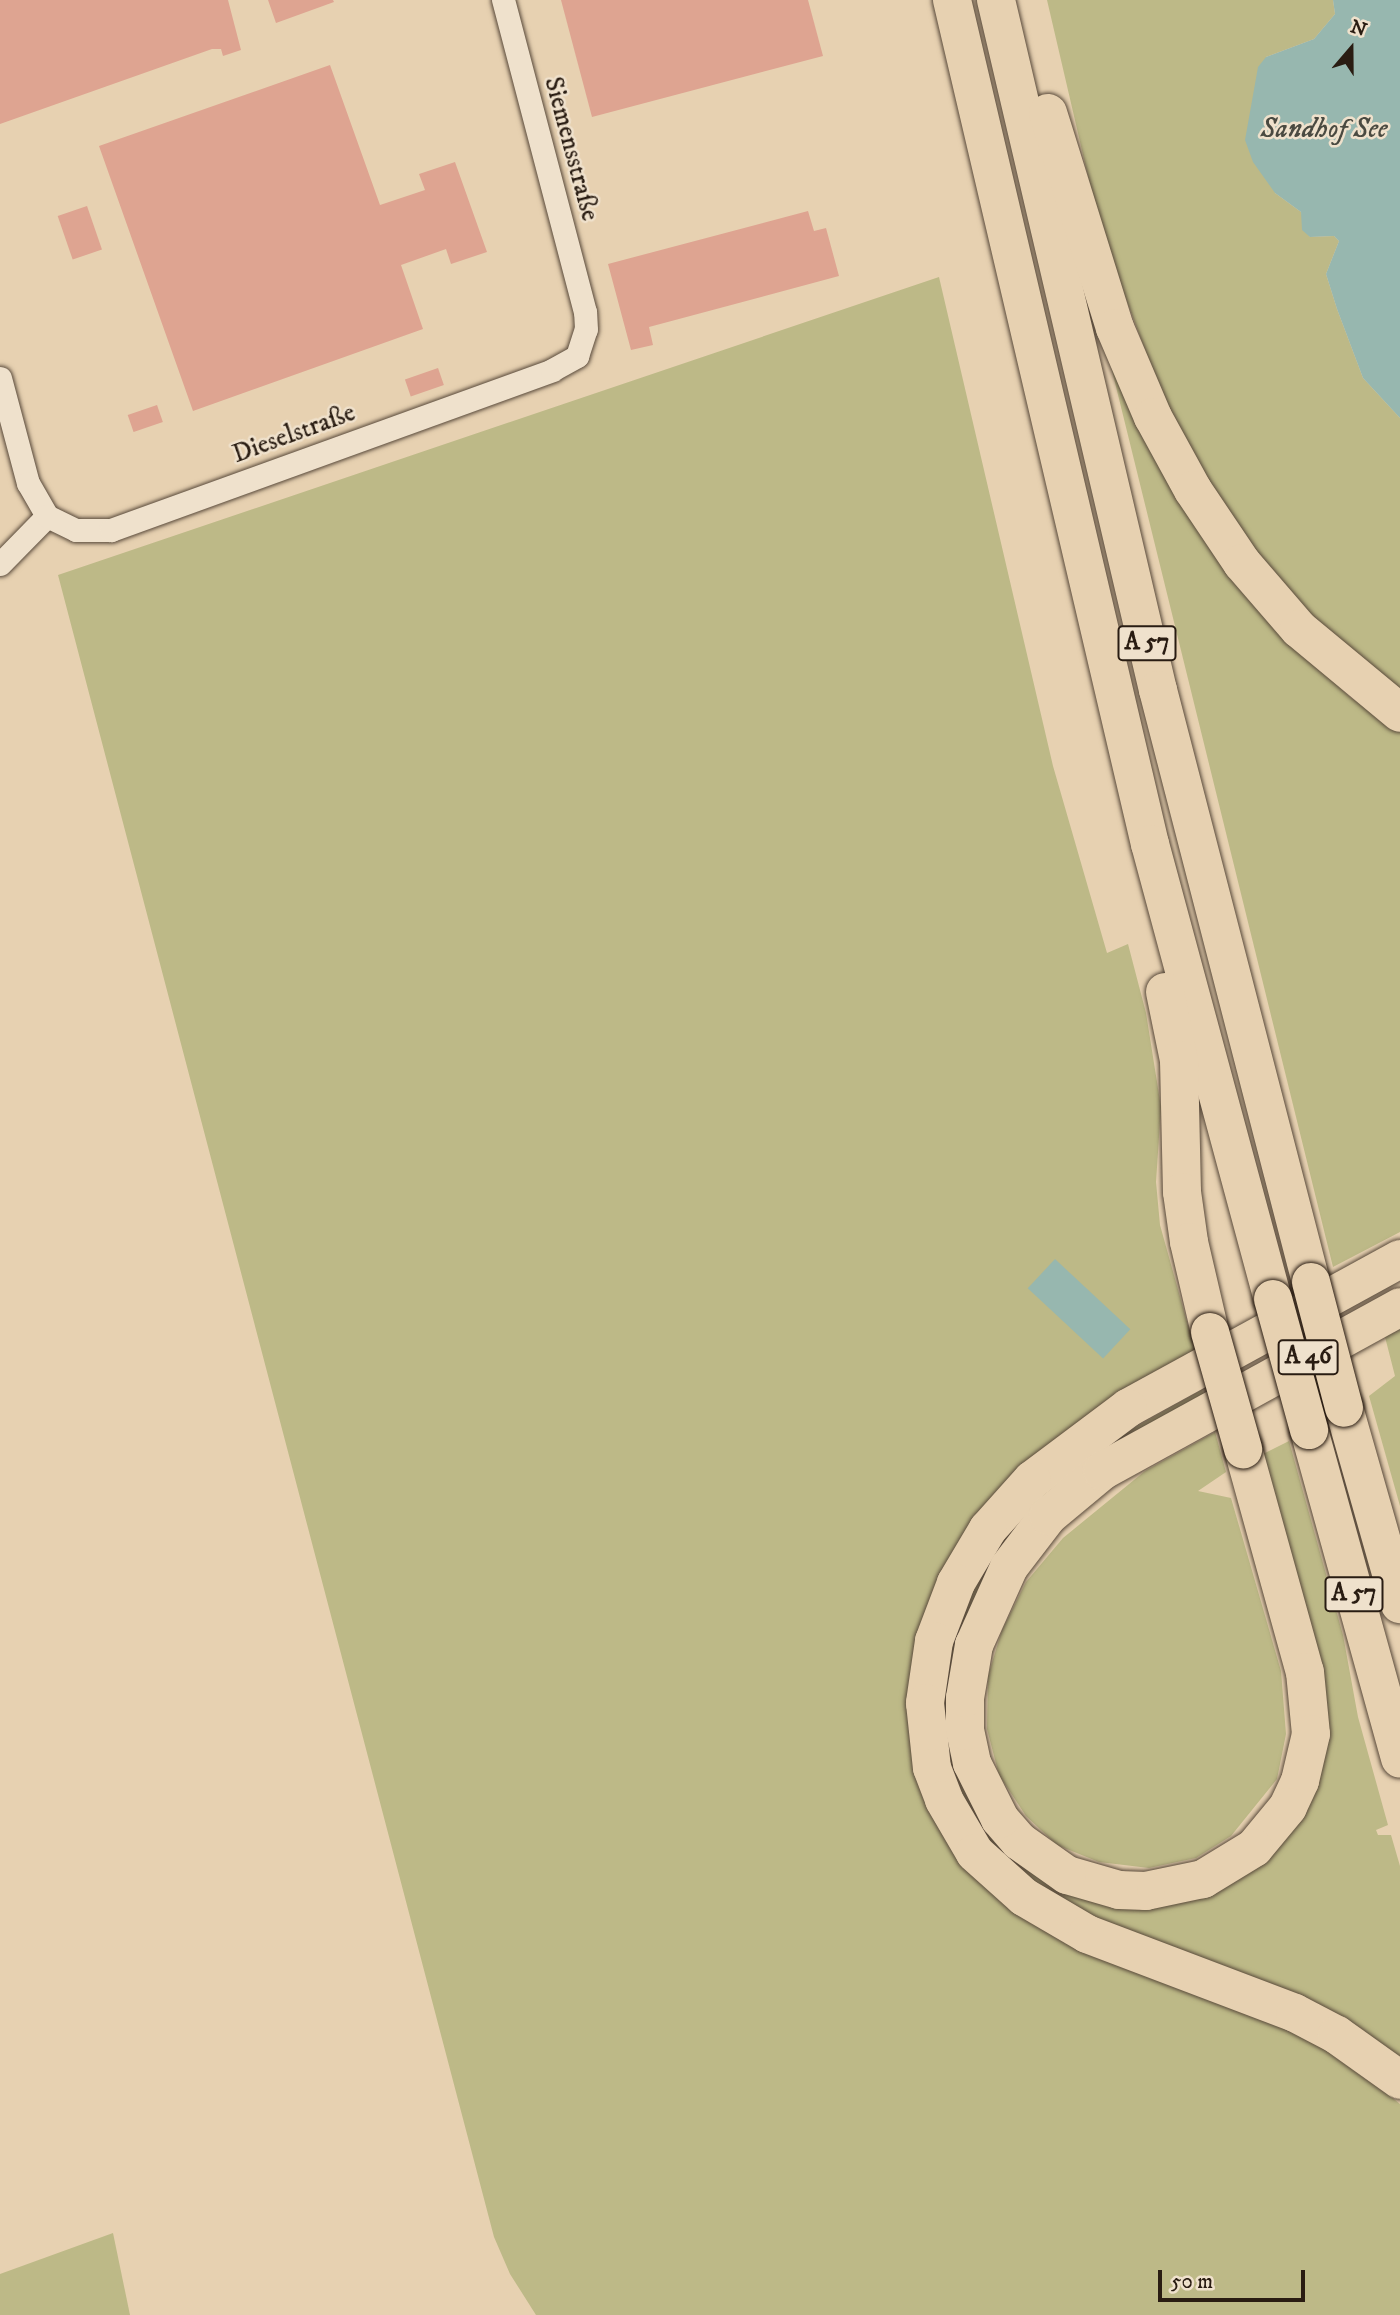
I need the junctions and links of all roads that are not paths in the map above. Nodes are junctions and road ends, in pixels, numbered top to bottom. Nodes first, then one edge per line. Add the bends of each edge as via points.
1 (503, 0) edge
2 (952, 0) edge
3 (998, 0) edge
4 (585, 312) joint
5 (0, 378) edge
6 (47, 516) junction
7 (0, 564) edge
8 (1400, 713) edge
9 (1150, 844) junction
10 (1400, 1259) edge
11 (1400, 1307) edge
12 (1400, 1604) edge
13 (1400, 1759) edge
14 (1400, 2080) edge

1 - 4 street, Siemensstraße
2 - 9 highway, A 57
3 - 8 highway via 1021,31 1037,65 1075,208 1115,328 1153,417 1193,490 1242,562 1299,629
3 - 12 highway, A 57, bridge via 1158,691 1311,1282
4 - 6 street, Dieselstraße via 584,344 577,356 552,370 111,530 76,530
5 - 6 street via 28,483
6 - 7 street
9 - 11 highway, A 46, bridge via 1155,944 1179,1060 1182,1192 1189,1242 1210,1332 1243,1449 1305,1672 1311,1706 1307,1757 1288,1807 1254,1848 1203,1879 1146,1891 1119,1890 1067,1875 1018,1841 985,1793 972,1763 965,1720 967,1672 974,1645 1009,1567 1064,1501 1134,1452
9 - 13 highway, A 57, bridge
10 - 14 highway via 1128,1408 1032,1480 988,1529 956,1583 934,1642 925,1703 932,1768 944,1800 975,1853 1016,1890 1087,1934 1295,2013 1337,2035

